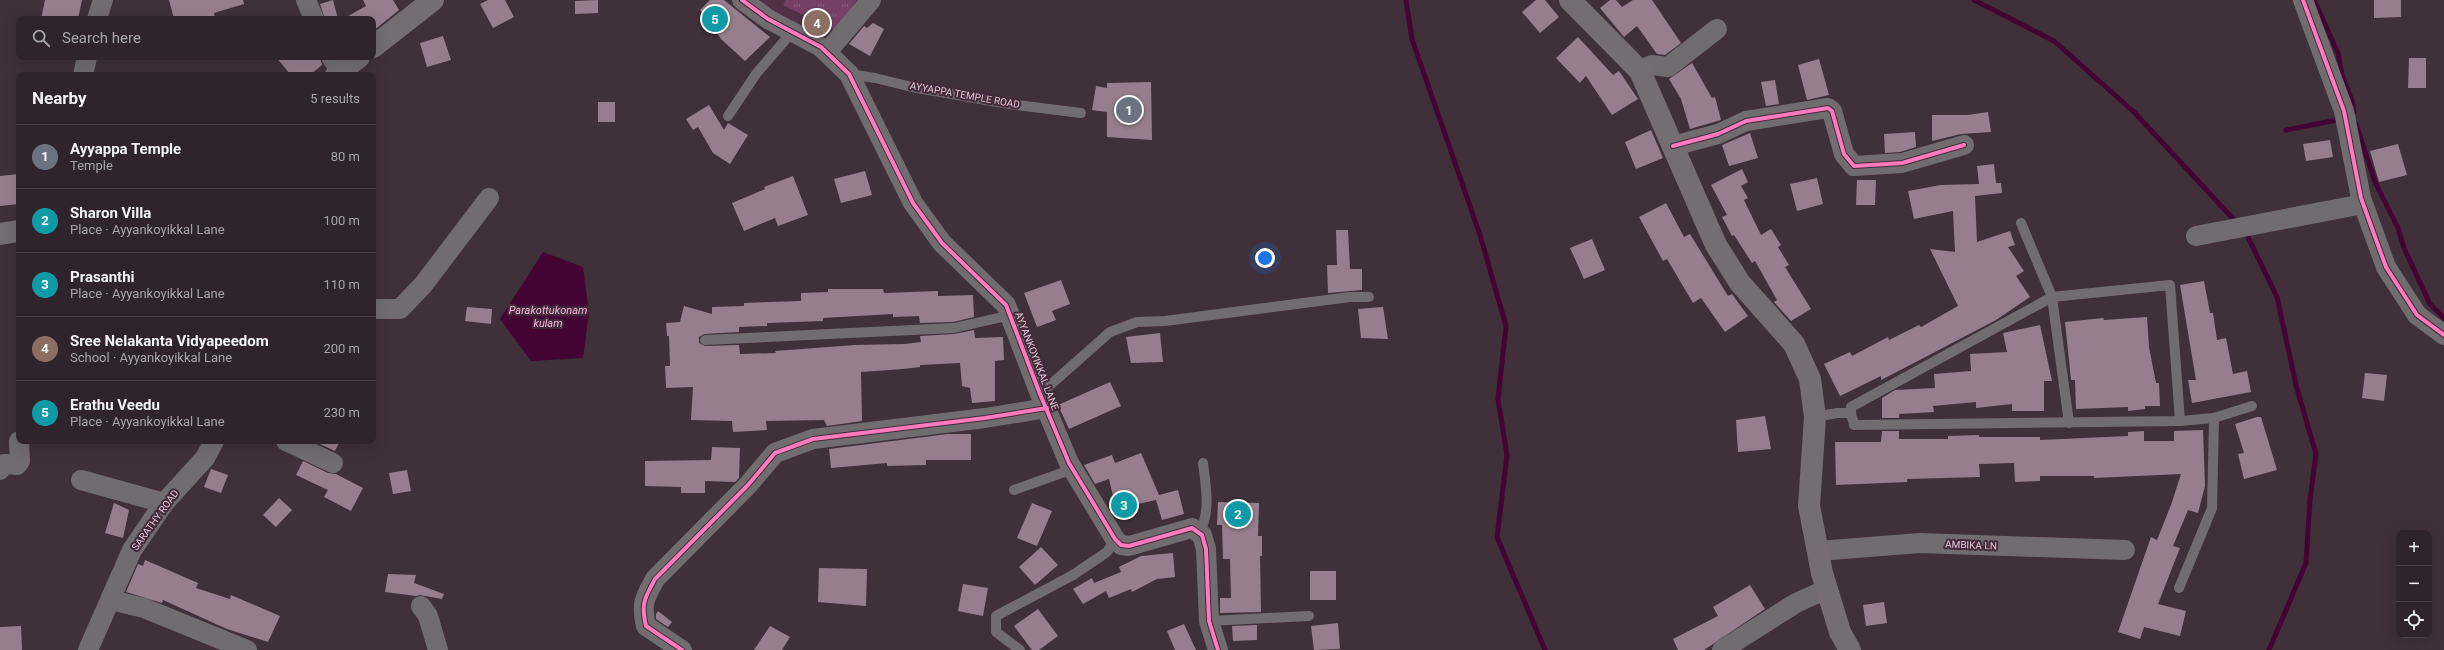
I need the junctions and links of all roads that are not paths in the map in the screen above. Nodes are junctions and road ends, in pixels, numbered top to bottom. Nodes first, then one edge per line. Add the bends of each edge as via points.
1 (103, 0) edge
2 (306, 0) edge
3 (434, 0) edge
4 (742, 0) edge
5 (871, 0) edge
6 (1570, 0) edge
7 (2303, 0) edge
8 (98, 16) edge
9 (313, 16) edge
10 (1717, 29) dead end
11 (792, 32) junction
12 (376, 45) edge
13 (827, 52) junction
14 (86, 60) edge
15 (353, 60) edge
16 (336, 68) edge
17 (1640, 71) junction
18 (84, 72) edge
19 (849, 74) junction
20 (1081, 113) dead end
21 (728, 116) dead end
22 (1964, 145) dead end
23 (1673, 146) junction
24 (489, 198) dead end
25 (2363, 204) junction
26 (2020, 223) dead end
27 (16, 231) edge
28 (0, 234) edge
29 (2196, 236) dead end
30 (2052, 296) junction
31 (1369, 297) dead end
32 (376, 309) edge
33 (1011, 314) junction
34 (2444, 335) edge
35 (705, 340) dead end
36 (1043, 401) junction
37 (2252, 406) dead end
38 (1851, 413) junction
39 (1815, 417) junction
40 (2214, 418) junction
41 (2180, 421) junction
42 (2069, 423) junction
43 (19, 444) edge
44 (212, 444) edge
45 (292, 444) edge
46 (333, 463) dead end
47 (1203, 463) dead end
48 (1073, 469) junction
49 (0, 470) edge
50 (82, 480) dead end
51 (1014, 490) dead end
52 (164, 504) junction
53 (1199, 534) junction
54 (1115, 539) junction
55 (2125, 550) dead end
56 (1818, 551) junction
57 (2179, 588) dead end
58 (1827, 589) junction
59 (111, 600) junction
60 (422, 606) dead end
61 (1309, 616) dead end
62 (1209, 621) junction
63 (88, 650) edge
64 (247, 650) edge
65 (438, 650) edge
66 (682, 650) edge
67 (1020, 650) edge
68 (1218, 650) edge
69 (1722, 650) edge
70 (1850, 650) edge

1 - 8 street
2 - 9 street
3 - 12 main road
4 - 11 street, AYYANKOYIKKAL LANE
5 - 13 street
6 - 17 main road
7 - 25 street via 2345,120
10 - 17 street via 1668,67 1652,65
11 - 13 street, AYYANKOYIKKAL LANE
11 - 21 lane via 756,74
13 - 19 street, AYYANKOYIKKAL LANE
14 - 18 street
15 - 16 main road
17 - 23 main road
19 - 20 lane, AYYAPPA TEMPLE ROAD via 1009,104
19 - 33 street, AYYANKOYIKKAL LANE via 913,203 942,244 999,296
22 - 23 street via 1902,163 1854,166 1844,154 1832,111 1828,108 1746,121 1718,134
23 - 39 main road via 1716,245 1740,283 1794,344 1810,379
24 - 32 street via 424,285 400,308
25 - 29 street
25 - 34 street via 2386,267 2417,314
26 - 30 lane
27 - 28 main road
30 - 38 lane via 1851,407
30 - 41 lane via 2170,285
30 - 42 lane
31 - 36 lane via 1350,297 1165,321 1137,322 1110,332
33 - 35 lane via 954,328
33 - 36 street, AYYANKOYIKKAL LANE
36 - 48 street, AYYANKOYIKKAL LANE
36 - 66 street via 985,418 813,439 775,453 748,485 655,578 647,592 642,608 646,626
37 - 40 lane
38 - 39 lane
38 - 42 lane via 1854,425
39 - 56 main road via 1810,506
40 - 41 lane
40 - 57 lane via 2212,508
41 - 42 lane
43 - 49 street via 20,461 17,465 4,464
44 - 52 street, SARATHY ROAD via 205,458
45 - 46 street
47 - 53 lane via 1208,510
48 - 51 lane
48 - 54 street, AYYANKOYIKKAL LANE
50 - 52 street
52 - 59 street, SARATHY ROAD via 132,550
53 - 54 street via 1192,528 1129,546 1121,545
53 - 62 street via 1206,549
54 - 67 lane via 1107,552 1073,575 996,616 996,632
55 - 56 street, AMBIKA LN via 1920,543
56 - 58 main road
58 - 69 street via 1796,603
58 - 70 main road via 1840,632
59 - 63 street, SARATHY ROAD
59 - 64 street via 144,608
60 - 65 street via 428,616
61 - 62 lane
62 - 68 street

